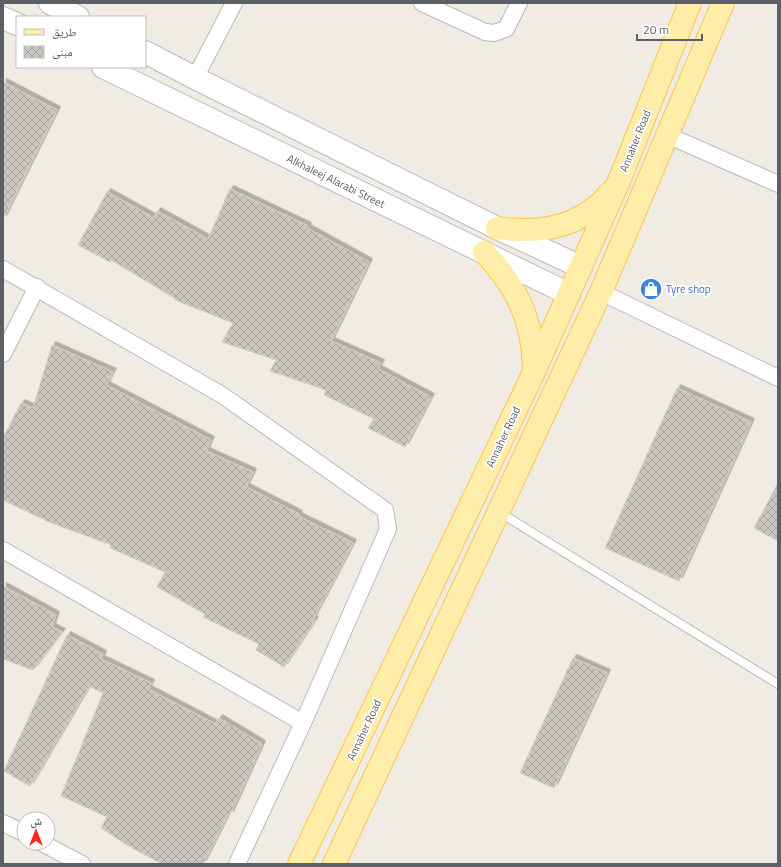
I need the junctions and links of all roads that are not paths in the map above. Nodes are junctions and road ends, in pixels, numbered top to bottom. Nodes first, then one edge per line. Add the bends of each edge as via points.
1 (50, 3) edge
2 (234, 3) edge
3 (422, 3) edge
4 (519, 3) edge
5 (690, 3) edge
6 (723, 3) edge
7 (76, 16) edge
8 (3, 18) edge
9 (16, 24) edge
10 (146, 53) edge
11 (106, 68) edge
12 (195, 78) junction
13 (667, 134) junction
14 (619, 181) junction
15 (778, 184) edge
16 (497, 228) junction
17 (484, 252) junction
18 (581, 266) junction
19 (3, 269) edge
20 (37, 287) junction
21 (601, 292) junction
22 (569, 294) junction
23 (3, 354) edge
24 (534, 372) junction
25 (778, 378) edge
26 (498, 511) junction
27 (3, 550) edge
28 (778, 684) edge
29 (303, 723) junction
30 (3, 823) edge
31 (16, 830) edge
32 (56, 850) edge
33 (82, 864) edge
34 (237, 864) edge
35 (299, 864) edge
36 (334, 864) edge

1 - 7 main road
2 - 12 street
3 - 4 street via 485,32 494,33 506,29
5 - 14 main road, Annaher Road
6 - 13 main road
8 - 9 main road
10 - 12 main road
11 - 17 main road, Alkhaleej Alarabi Street
12 - 16 main road
13 - 15 street
13 - 21 main road
14 - 16 main road via 605,199 586,214 566,224 543,230
14 - 18 main road, Annaher Road
16 - 18 main road
17 - 22 main road, Alkhaleej Alarabi Street
17 - 24 main road via 512,286 522,307 530,328
18 - 22 main road, Annaher Road
19 - 20 street
20 - 23 street
20 - 29 street via 222,395 386,510 388,529
21 - 25 street
21 - 26 main road
22 - 24 main road, Annaher Road
24 - 35 main road, Annaher Road
26 - 28 lane
26 - 36 main road
27 - 29 street
29 - 34 street
30 - 31 street
32 - 33 street

